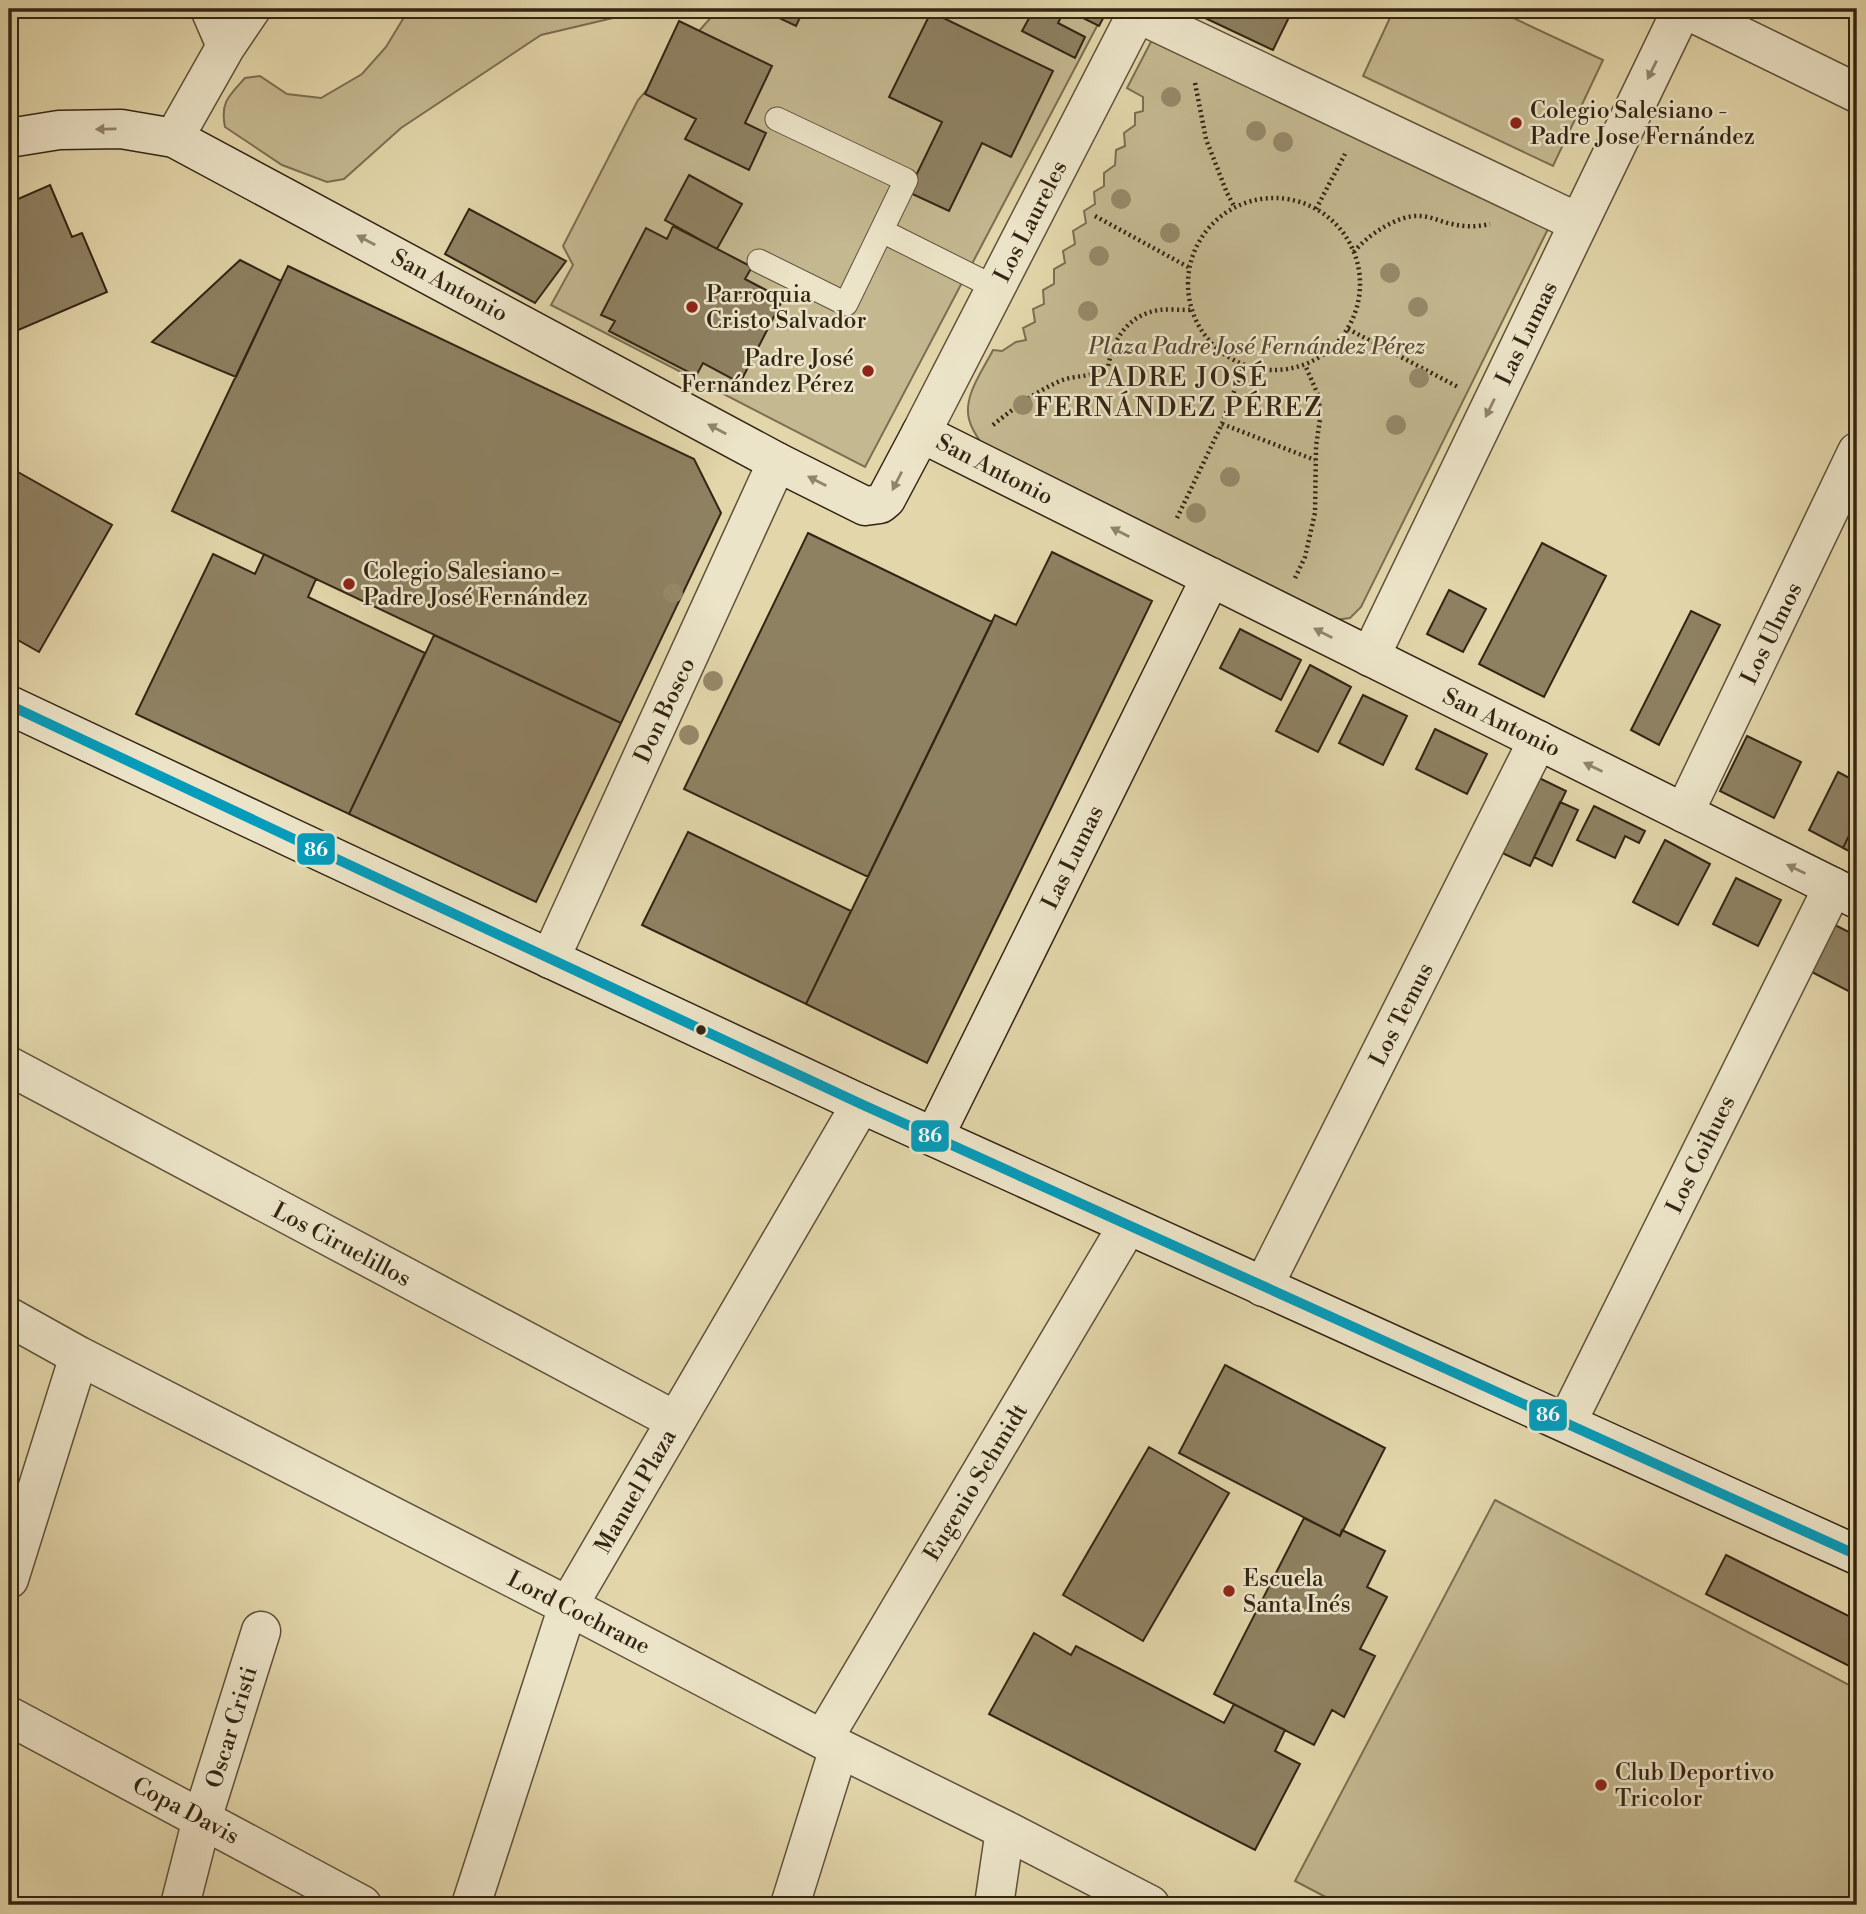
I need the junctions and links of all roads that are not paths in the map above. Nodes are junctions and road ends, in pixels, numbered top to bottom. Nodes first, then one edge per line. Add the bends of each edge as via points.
1 (210, 9) edge
2 (251, 9) edge
3 (1138, 11) edge
4 (1676, 11) edge
5 (226, 46) junction
6 (1857, 93) edge
7 (777, 118) dead end
8 (9, 138) edge
9 (174, 138) junction
10 (1579, 223) junction
11 (882, 231) junction
12 (759, 261) dead end
13 (996, 288) junction
14 (921, 433) junction
15 (1857, 452) edge
16 (777, 461) junction
17 (1211, 577) junction
18 (1370, 657) junction
19 (9, 705) edge
20 (1538, 740) junction
21 (1684, 813) junction
22 (1845, 893) edge
23 (550, 959) junction
24 (9, 1066) edge
25 (861, 1104) junction
26 (934, 1137) junction
27 (1128, 1225) junction
28 (1263, 1287) junction
29 (9, 1317) edge
30 (79, 1356) junction
31 (676, 1421) junction
32 (1567, 1422) junction
33 (1857, 1555) edge
34 (9, 1579) edge
35 (568, 1606) junction
36 (261, 1631) dead end
37 (9, 1716) edge
38 (831, 1743) junction
39 (202, 1819) junction
40 (1005, 1830) junction
41 (180, 1905) edge
42 (362, 1905) edge
43 (471, 1905) edge
44 (790, 1905) edge
45 (994, 1905) edge
46 (1150, 1905) edge

1 - 5 street
2 - 5 street
3 - 10 street
3 - 13 street, Los Laureles
4 - 6 street
4 -> 10 street, Las Lumas
5 - 9 street
7 - 11 lane via 906,180
9 -> 8 street, San Antonio via 121,129 59,130
16 -> 9 street, San Antonio
10 -> 18 street, Las Lumas
11 - 12 lane via 846,304
11 - 13 lane
13 - 14 street, Los Laureles
14 -> 16 street, San Antonio via 890,493 874,506 865,506
17 -> 14 street, San Antonio
15 - 21 street, Los Ulmos
16 - 23 street, Don Bosco
18 -> 17 street, San Antonio
17 - 26 street, Las Lumas
18 - 20 street, San Antonio
19 - 23 street
21 -> 20 street, San Antonio
20 - 28 street, Los Temus
22 -> 21 street, San Antonio
22 - 32 street, Los Coihues
23 - 25 street
24 - 31 street, Los Ciruelillos
25 - 26 street
25 - 31 street, Manuel Plaza
26 - 27 street
27 - 28 street
27 - 38 street, Eugenio Schmidt
28 - 32 street
29 - 30 street, Lord Cochrane
30 - 34 street
30 - 35 street, Lord Cochrane
31 - 35 street, Manuel Plaza
32 - 33 street
35 - 38 street, Lord Cochrane
35 - 43 street, Manuel Plaza
36 - 39 street, Oscar Cristi
37 - 39 street, Copa Davis
38 - 40 street, Lord Cochrane
38 - 44 street, Eugenio Schmidt
39 - 41 street, Oscar Cristi
39 - 42 street, Copa Davis
40 - 45 street
40 - 46 street, Lord Cochrane

